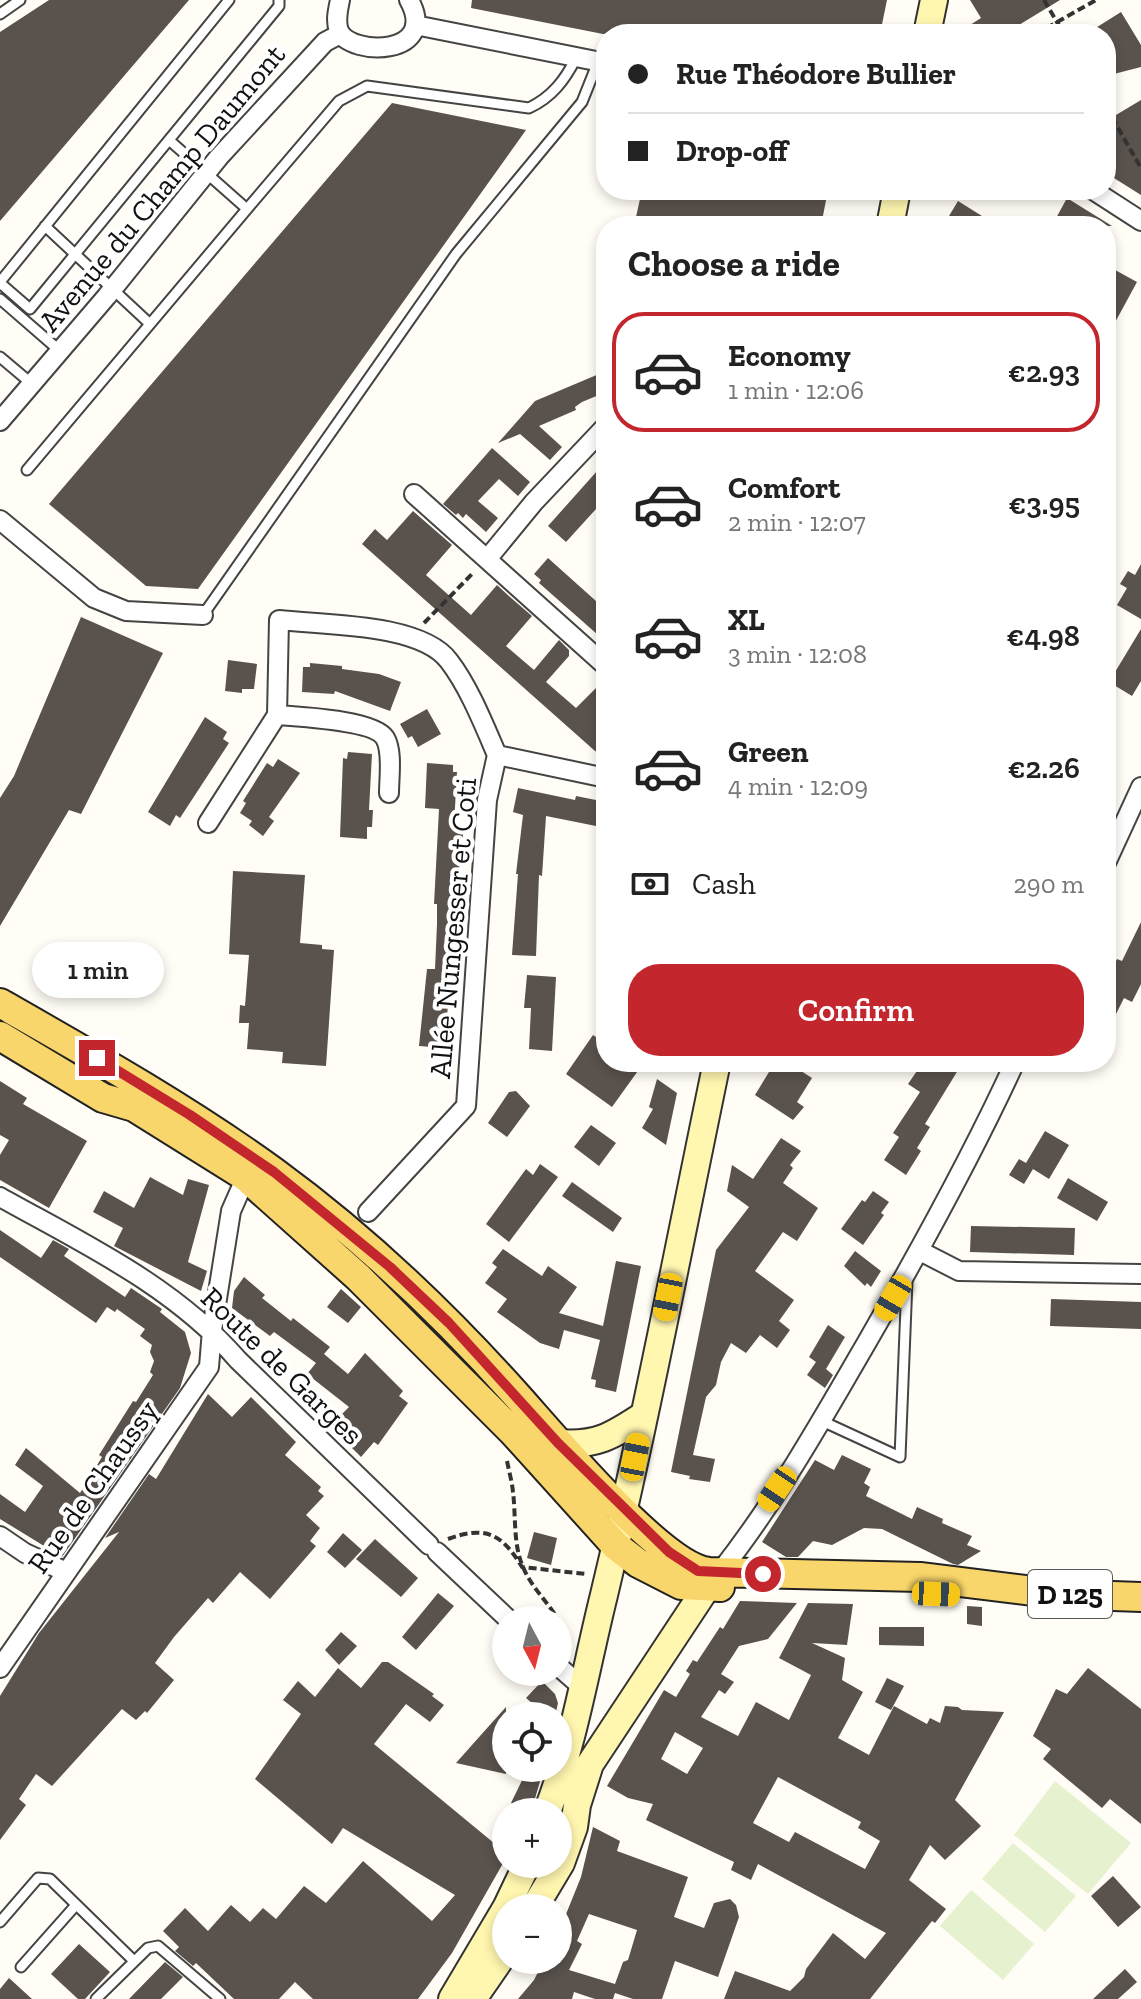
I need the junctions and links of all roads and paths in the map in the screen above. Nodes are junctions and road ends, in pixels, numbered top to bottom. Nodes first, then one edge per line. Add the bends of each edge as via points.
1 (20, 0) edge
2 (229, 0) edge
3 (279, 0) edge
4 (340, 0) edge
5 (409, 0) edge
6 (934, 0) edge
7 (1044, 0) edge
8 (1096, 0) edge
9 (0, 14) edge
10 (1057, 22) junction
11 (929, 24) edge
12 (1054, 24) edge
13 (415, 25) junction
14 (340, 34) junction
15 (576, 58) junction
16 (596, 62) edge
17 (596, 75) edge
18 (1116, 124) edge
19 (169, 140) junction
20 (1141, 168) edge
21 (207, 172) junction
22 (1108, 200) edge
23 (247, 209) junction
24 (1141, 221) edge
25 (45, 226) junction
26 (76, 254) junction
27 (0, 283) edge
28 (113, 288) junction
29 (0, 299) edge
30 (150, 324) junction
31 (60, 351) junction
32 (0, 357) edge
33 (32, 384) junction
34 (0, 421) edge
35 (596, 437) edge
36 (27, 470) dead end
37 (414, 494) dead end
38 (0, 520) edge
39 (488, 558) junction
40 (203, 615) joint
41 (411, 636) junction
42 (596, 657) edge
43 (277, 715) junction
44 (497, 755) junction
45 (596, 776) edge
46 (1141, 787) edge
47 (389, 793) dead end
48 (208, 823) dead end
49 (1116, 841) edge
50 (0, 1003) edge
51 (0, 1036) edge
52 (715, 1072) edge
53 (1010, 1072) edge
54 (246, 1177) junction
55 (0, 1197) edge
56 (368, 1212) dead end
57 (920, 1251) junction
58 (907, 1273) junction
59 (1141, 1274) edge
60 (212, 1330) junction
61 (644, 1415) junction
62 (822, 1421) junction
63 (505, 1424) junction
64 (558, 1443) junction
65 (625, 1511) junction
66 (0, 1536) edge
67 (616, 1546) junction
68 (433, 1549) junction
69 (522, 1567) junction
70 (66, 1572) junction
71 (608, 1576) junction
72 (712, 1577) junction
73 (1141, 1597) edge
74 (494, 1606) edge
75 (549, 1606) edge
76 (1141, 1607) edge
77 (572, 1665) edge
78 (0, 1668) edge
79 (567, 1686) edge
80 (552, 1798) edge
81 (542, 1894) edge
82 (76, 1905) junction
83 (0, 1922) edge
84 (492, 1932) edge
85 (134, 1961) junction
86 (21, 1967) dead end
87 (492, 1971) edge
88 (96, 1999) edge
89 (220, 1999) edge
90 (452, 1999) edge
91 (473, 1999) edge

1 - 9 lane
2 - 25 lane
3 - 19 lane
4 - 14 street
5 - 13 street
6 - 11 main road
7 - 10 path
8 - 10 path
10 - 12 path
13 - 14 street via 406,42 395,47 354,44
13 - 15 street
14 - 21 street, Avenue du Champ Daumont via 325,42
15 - 16 street
15 - 23 lane via 565,79 529,108 367,86 339,101
17 - 40 lane via 582,102 456,254
18 - 20 path
19 - 21 lane
19 - 26 lane
21 - 23 lane
21 - 28 street, Avenue du Champ Daumont
22 - 24 street
23 - 30 lane
25 - 26 lane
25 - 27 lane
26 - 27 lane via 30,309
26 - 28 lane
28 - 30 lane
28 - 31 street, Avenue du Champ Daumont
29 - 31 lane
30 - 36 lane
31 - 33 street, Avenue du Champ Daumont
32 - 33 lane
33 - 34 street, Avenue du Champ Daumont
35 - 39 street
37 - 39 street
38 - 40 street via 94,598 126,611
39 - 41 path
39 - 42 street
41 - 43 street via 279,620
41 - 44 street via 449,659
43 - 47 street via 369,726 384,735
43 - 48 street
44 - 45 street
44 - 56 street, Allée Nungesser et Coti via 487,800 466,1106
46 - 49 street
50 - 64 main road, D 125 via 190,1115 274,1172 449,1323
51 - 54 main road, D 125 via 103,1098 134,1107
52 - 61 main road
53 - 57 street
54 - 60 street, Rue de Chaussy via 231,1211
54 - 63 main road, D 125 via 358,1277
55 - 60 street, Route de Garges via 134,1271
57 - 58 street
57 - 59 street via 959,1271
58 - 62 street
58 - 62 lane via 900,1457
60 - 68 street, Route de Garges
60 - 70 street, Rue de Chaussy via 209,1367
61 - 64 main road via 609,1438
61 - 65 main road
62 - 72 street
63 - 67 main road, D 125
63 - 69 path
64 - 65 main road, D 125
65 - 67 main road
65 - 72 main road, D 125 via 669,1552
66 - 70 street
67 - 71 main road
67 - 72 main road, D 125 via 681,1585
68 - 69 path via 475,1531 489,1533 511,1549
68 - 74 street, Route de Garges
69 - 71 path
69 - 75 path
70 - 78 street, Rue de Chaussy
71 - 77 main road
72 - 73 main road, D 125 via 920,1577 1058,1594
72 - 76 main road, D 125 via 1064,1606
72 - 81 main road via 590,1764 561,1863
79 - 80 main road
82 - 83 lane via 50,1879 38,1878
82 - 85 lane
82 - 86 lane
84 - 90 main road
85 - 88 lane
85 - 89 lane via 158,1946
87 - 91 main road

